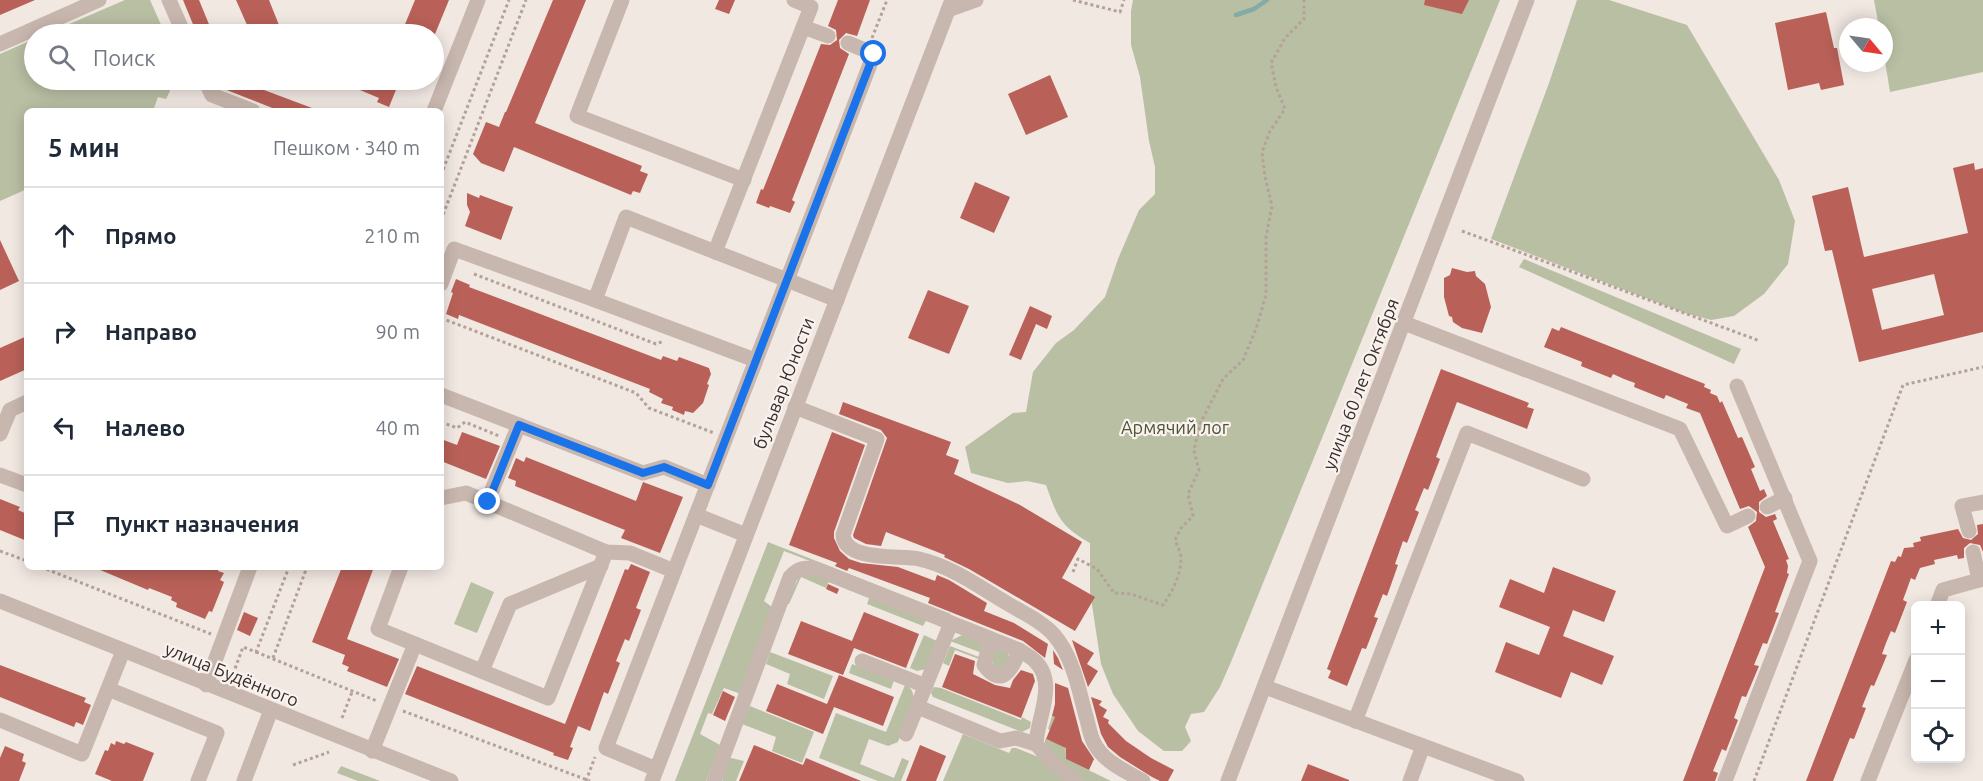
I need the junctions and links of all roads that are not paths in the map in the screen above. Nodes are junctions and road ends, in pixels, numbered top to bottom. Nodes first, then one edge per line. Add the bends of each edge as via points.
1 (99, 0) edge
2 (169, 0) edge
3 (478, 0) edge
4 (622, 0) edge
5 (794, 0) edge
6 (976, 0) edge
7 (1527, 0) edge
8 (950, 5) edge
9 (46, 24) edge
10 (180, 24) edge
11 (803, 27) junction
12 (24, 34) edge
13 (828, 36) dead end
14 (848, 44) dead end
15 (0, 45) edge
16 (444, 86) edge
17 (210, 90) edge
18 (442, 90) edge
19 (245, 108) edge
20 (435, 108) edge
21 (744, 180) junction
22 (715, 252) junction
23 (444, 277) edge
24 (787, 280) junction
25 (595, 300) junction
26 (837, 300) junction
27 (1404, 323) junction
28 (755, 360) junction
29 (1737, 386) dead end
30 (444, 396) edge
31 (24, 403) edge
32 (795, 407) junction
33 (519, 425) junction
34 (0, 434) edge
35 (0, 475) edge
36 (1582, 479) dead end
37 (24, 484) edge
38 (708, 485) junction
39 (444, 497) edge
40 (1785, 498) junction
41 (488, 502) junction
42 (1983, 502) edge
43 (1767, 507) dead end
44 (696, 515) junction
45 (1748, 516) dead end
46 (1969, 531) dead end
47 (746, 535) junction
48 (1973, 552) dead end
49 (604, 559) junction
50 (249, 570) edge
51 (400, 570) edge
52 (674, 571) junction
53 (1981, 579) edge
54 (0, 601) edge
55 (1939, 601) edge
56 (951, 623) junction
57 (992, 639) junction
58 (415, 644) junction
59 (1019, 650) junction
60 (123, 651) junction
61 (862, 661) dead end
62 (482, 671) junction
63 (1911, 673) edge
64 (206, 685) junction
65 (926, 686) junction
66 (1265, 687) junction
67 (108, 689) junction
68 (918, 707) junction
69 (271, 710) junction
70 (0, 720) edge
71 (1355, 720) junction
72 (906, 734) dead end
73 (1036, 744) junction
74 (1423, 746) junction
75 (372, 751) junction
76 (654, 775) edge
77 (198, 781) edge
78 (244, 781) edge
79 (451, 781) edge
80 (714, 781) edge
81 (1075, 781) edge
82 (1143, 781) edge
83 (1228, 781) edge
84 (1410, 781) edge
85 (1517, 781) edge
86 (1725, 781) edge
87 (1868, 781) edge

1 - 9 street
2 - 10 street
3 - 16 street
4 - 21 street via 577,116
5 - 11 street via 812,7
6 - 8 street
7 - 27 street, улица 60 лет Октября
8 - 26 street, бульвар Юности
11 - 13 street
11 - 21 street
12 - 15 street
14 - 24 street via 874,54
17 - 19 street via 212,95
18 - 20 street
21 - 22 street
22 - 24 street
22 - 25 street via 627,217
23 - 25 street via 454,249
24 - 26 street
24 - 28 street
25 - 28 street
26 - 32 street, бульвар Юности
27 - 45 street via 1680,429 1727,526
27 - 66 street, улица 60 лет Октября
28 - 38 street
29 - 40 street
30 - 33 street
31 - 34 street via 10,410
32 - 47 street, бульвар Юности
32 - 82 street via 877,439 843,543 871,555 920,559 950,569 1053,633 1065,649 1094,744 1102,755
33 - 38 street via 643,473 664,467
33 - 41 street
35 - 37 street
36 - 71 street via 1467,433
38 - 44 street
39 - 41 street via 466,493
40 - 43 street
40 - 86 street via 1810,561
41 - 49 street
42 - 46 street via 1962,506
44 - 47 street
44 - 52 street
47 - 76 street, бульвар Юности
48 - 53 street
49 - 52 street via 630,553
49 - 62 street via 510,604
49 - 62 street via 548,698
50 - 64 street
51 - 58 street via 378,629
52 - 76 street via 606,748
53 - 55 street via 1943,590
54 - 60 street, улица Будённого
56 - 57 street
56 - 65 street
56 - 80 street via 816,569 797,570 779,602
57 - 59 street
57 - 59 street via 984,665 989,672 1008,674
58 - 62 street
58 - 75 street
59 - 73 street via 1035,660 1046,684
60 - 64 street, улица Будённого
60 - 67 street
61 - 65 street
63 - 87 street
64 - 69 street, улица Будённого
65 - 68 street
66 - 71 street
66 - 83 street, улица 60 лет Октября
67 - 70 street via 82,754
67 - 77 street via 217,733
68 - 72 street
68 - 73 street via 1000,741 1016,738
69 - 75 street, улица Будённого
69 - 78 street
71 - 74 street
73 - 81 street
74 - 84 street
74 - 85 street
75 - 79 street, улица Будённого

